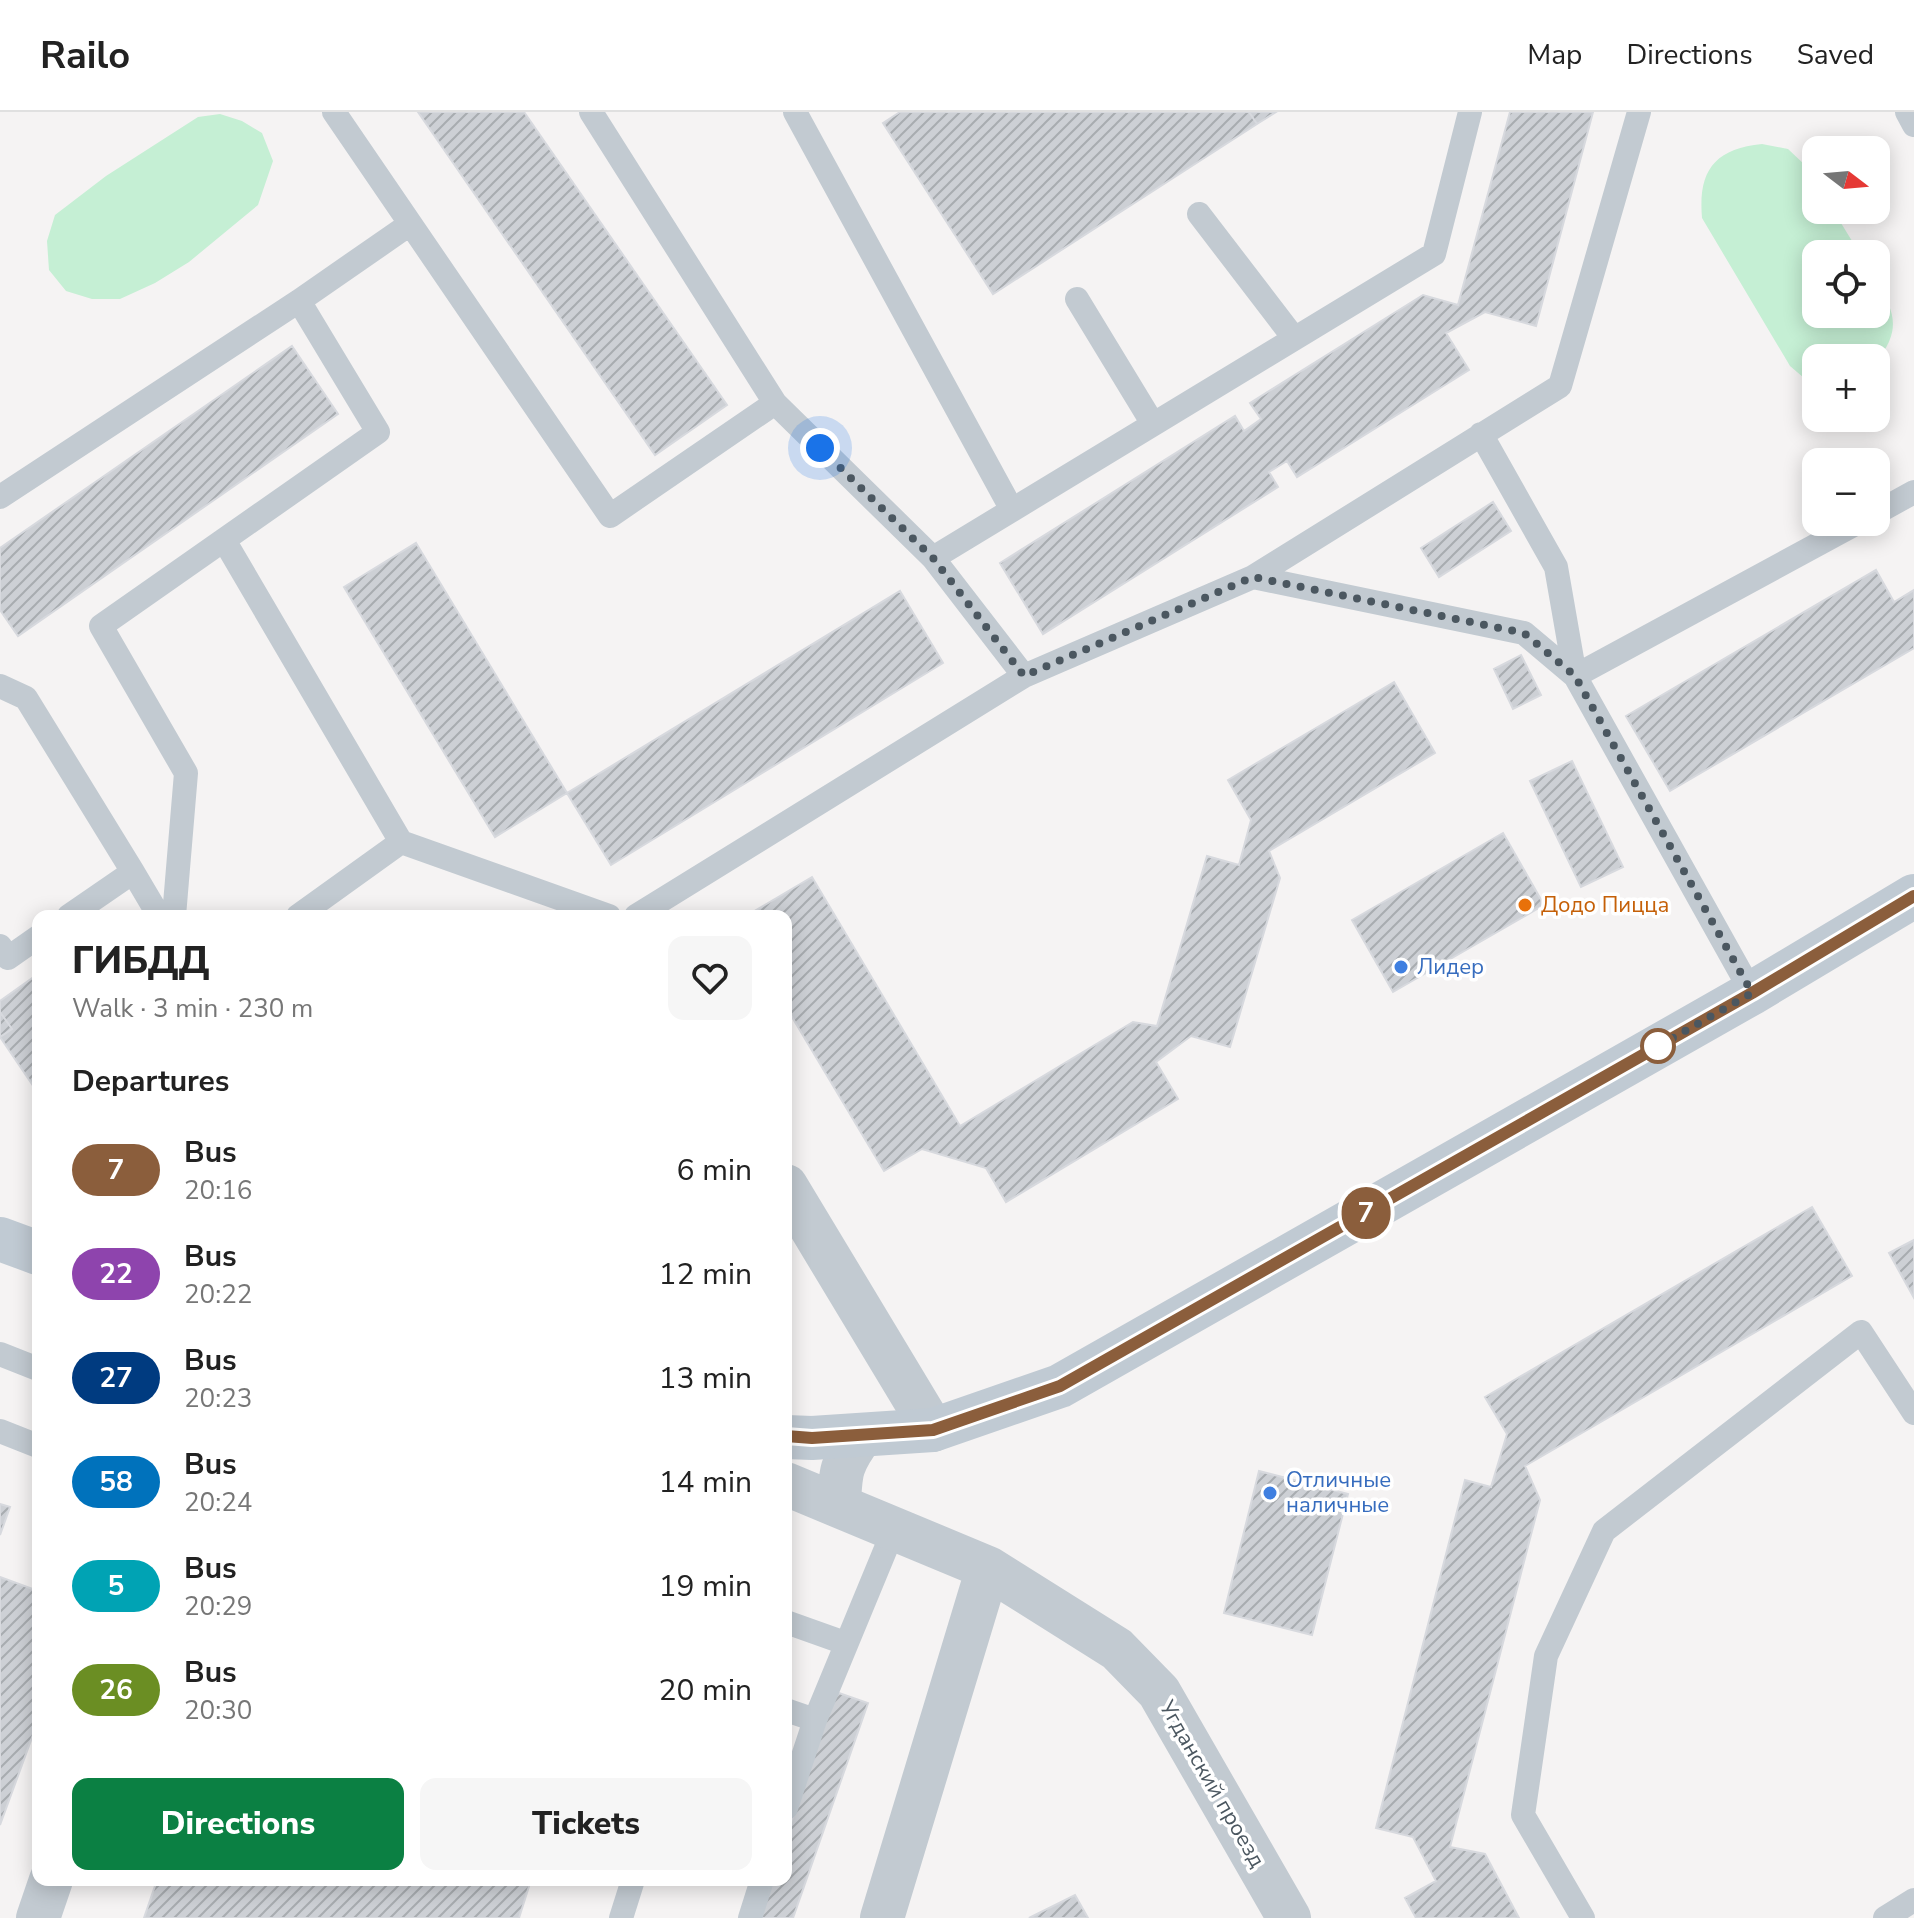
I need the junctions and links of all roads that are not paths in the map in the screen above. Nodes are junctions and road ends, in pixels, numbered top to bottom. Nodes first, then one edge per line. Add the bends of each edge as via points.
1 (334, 112) edge
2 (591, 112) edge
3 (795, 112) edge
4 (1470, 112) edge
5 (1639, 112) edge
6 (1907, 112) edge
7 (1914, 125) edge
8 (1199, 214) dead end
9 (410, 224) junction
10 (1077, 299) dead end
11 (299, 301) junction
12 (1294, 338) junction
13 (775, 403) junction
14 (1153, 424) junction
15 (1481, 434) junction
16 (1914, 492) edge
17 (0, 497) edge
18 (1890, 505) edge
19 (1012, 510) junction
20 (1833, 536) edge
21 (224, 540) junction
22 (933, 558) junction
23 (1253, 577) junction
24 (1024, 676) junction
25 (1575, 676) junction
26 (0, 686) edge
27 (401, 842) junction
28 (133, 872) junction
29 (1914, 896) edge
30 (78, 910) edge
31 (155, 910) edge
32 (175, 910) edge
33 (306, 910) edge
34 (592, 910) edge
35 (646, 910) edge
36 (32, 941) edge
37 (0, 946) edge
38 (1752, 993) junction
39 (792, 1196) edge
40 (0, 1239) edge
41 (32, 1251) edge
42 (0, 1354) edge
43 (32, 1367) edge
44 (1914, 1413) edge
45 (933, 1430) junction
46 (0, 1431) edge
47 (862, 1435) junction
48 (792, 1437) edge
49 (32, 1444) edge
50 (792, 1486) edge
51 (839, 1506) junction
52 (894, 1529) junction
53 (988, 1568) junction
54 (792, 1624) edge
55 (845, 1643) junction
56 (792, 1712) edge
57 (815, 1720) junction
58 (792, 1790) edge
59 (49, 1886) edge
60 (631, 1886) edge
61 (760, 1886) edge
62 (1914, 1900) edge
63 (38, 1918) edge
64 (621, 1918) edge
65 (750, 1918) edge
66 (882, 1918) edge
67 (1289, 1918) edge
68 (1583, 1918) edge
69 (1885, 1918) edge

1 - 9 lane
2 - 13 lane
3 - 19 lane
4 - 12 lane via 1434,254
5 - 15 lane via 1560,386
6 - 7 lane
8 - 12 lane
9 - 11 lane
9 - 13 lane via 610,516
10 - 14 lane
11 - 17 lane
11 - 21 lane via 378,432
12 - 14 lane
13 - 22 lane
14 - 19 lane
15 - 23 lane
15 - 25 lane via 1556,567
16 - 18 lane
19 - 22 lane
20 - 25 lane
21 - 27 lane
21 - 32 lane via 101,626 186,773
22 - 24 lane
23 - 24 lane
23 - 25 lane via 1524,633
24 - 35 lane
25 - 38 lane
26 - 28 lane via 26,698
27 - 33 lane
27 - 34 lane
28 - 30 lane
28 - 31 lane
29 - 38 street
36 - 37 lane via 8,958
38 - 45 street via 1060,1386
39 - 45 street
40 - 41 street
42 - 43 lane
44 - 68 lane via 1861,1332 1604,1531 1546,1656 1523,1815
45 - 47 street
46 - 49 lane
47 - 48 street
47 - 51 street via 845,1458
50 - 51 street, Угданский проезд
51 - 52 street, Угданский проезд
52 - 53 street, Угданский проезд
52 - 55 lane
53 - 66 street
53 - 67 street, Угданский проезд via 1117,1649 1159,1692
54 - 55 lane
55 - 57 lane
56 - 57 lane
57 - 58 lane
59 - 63 street
60 - 64 lane
61 - 65 lane
62 - 69 lane

